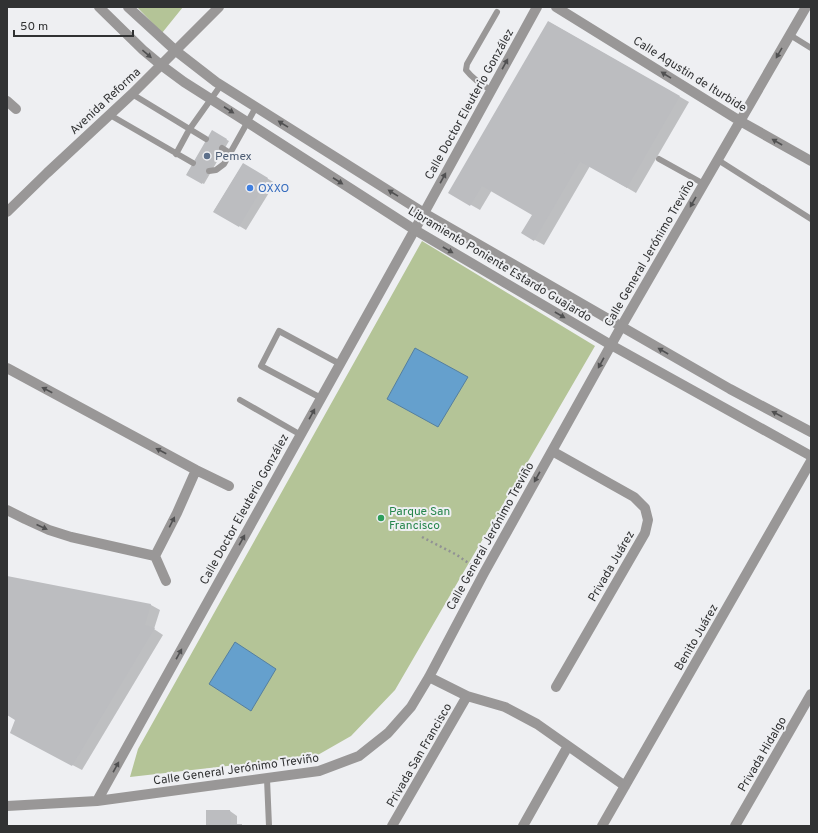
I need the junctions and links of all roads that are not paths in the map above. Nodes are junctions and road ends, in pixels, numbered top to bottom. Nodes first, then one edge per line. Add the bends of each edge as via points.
1 (99, 7) edge
2 (128, 7) edge
3 (219, 7) edge
4 (536, 7) edge
5 (556, 7) edge
6 (806, 7) edge
7 (497, 12) dead end
8 (790, 34) junction
9 (811, 48) edge
10 (176, 51) junction
11 (161, 65) junction
12 (221, 86) junction
13 (491, 90) junction
14 (132, 94) junction
15 (212, 99) junction
16 (7, 101) edge
17 (256, 107) junction
18 (16, 109) dead end
19 (110, 115) junction
20 (740, 121) junction
21 (247, 122) junction
22 (189, 130) junction
23 (206, 139) dead end
24 (222, 148) dead end
25 (230, 153) junction
26 (176, 154) junction
27 (659, 159) dead end
28 (718, 160) junction
29 (811, 161) edge
30 (193, 163) dead end
31 (209, 171) dead end
32 (704, 184) junction
33 (7, 212) edge
34 (424, 213) junction
35 (811, 219) edge
36 (414, 230) junction
37 (621, 327) junction
38 (611, 345) junction
39 (340, 364) junction
40 (7, 368) edge
41 (321, 398) junction
42 (240, 400) dead end
43 (811, 432) edge
44 (301, 435) junction
45 (552, 451) junction
46 (811, 456) edge
47 (811, 461) edge
48 (196, 470) junction
49 (230, 486) dead end
50 (7, 510) edge
51 (154, 556) junction
52 (166, 580) dead end
53 (429, 677) junction
54 (556, 687) dead end
55 (811, 694) edge
56 (468, 696) junction
57 (568, 746) junction
58 (267, 779) junction
59 (625, 786) junction
60 (97, 802) junction
61 (7, 806) edge
62 (269, 826) edge
63 (392, 826) edge
64 (523, 826) edge
65 (602, 826) edge
66 (736, 826) edge

1 -> 11 street, Libramiento Poniente Estardo Guajardo
2 - 10 street, Libramiento Poniente Estardo Guajardo
3 - 10 street, Avenida Reforma
13 -> 4 street, Calle Doctor Eleuterio González
20 -> 5 street, Calle Agustin de Iturbide
6 - 8 street, Calle General Jerónimo Treviño
7 - 13 lane via 466,70 480,84
8 - 9 lane
8 -> 20 street, Calle General Jerónimo Treviño
10 - 11 street, Avenida Reforma
10 - 12 street, Libramiento Poniente Estardo Guajardo
11 - 14 street, Avenida Reforma
11 - 15 street, Libramiento Poniente Estardo Guajardo
12 - 15 lane
12 - 17 street, Libramiento Poniente Estardo Guajardo
34 -> 13 street, Calle Doctor Eleuterio González
14 - 19 street, Avenida Reforma
14 - 22 lane
15 -> 21 street, Libramiento Poniente Estardo Guajardo
15 - 22 lane
16 - 18 street
17 - 21 lane
34 -> 17 street, Libramiento Poniente Estardo Guajardo
19 - 26 lane
19 - 33 street, Avenida Reforma
20 - 28 street, Calle General Jerónimo Treviño
29 -> 20 street, Calle Agustin de Iturbide
21 - 25 lane
21 -> 36 street, Libramiento Poniente Estardo Guajardo
22 - 23 lane
22 - 26 lane
24 - 25 lane
25 - 31 lane via 224,164 216,170
26 - 30 lane
27 - 32 lane
28 - 32 street, Calle General Jerónimo Treviño
28 - 35 lane
32 -> 37 street, Calle General Jerónimo Treviño
34 - 36 street, Calle Doctor Eleuterio González
34 - 37 street, Libramiento Poniente Estardo Guajardo
36 -> 38 street, Libramiento Poniente Estardo Guajardo
36 - 39 street, Calle Doctor Eleuterio González
37 - 38 street, Calle General Jerónimo Treviño
43 -> 37 street, Libramiento Poniente Estardo Guajardo
38 -> 45 street, Calle General Jerónimo Treviño
38 - 46 street, Libramiento Poniente Estardo Guajardo
39 - 41 street, Calle Doctor Eleuterio González
39 - 41 lane via 279,330 261,366
48 -> 40 street
44 -> 41 street, Calle Doctor Eleuterio González
42 - 44 lane
60 -> 44 street, Calle Doctor Eleuterio González
45 -> 53 street, Calle General Jerónimo Treviño
45 - 54 street, Privada Juárez via 634,497 645,508 648,520 645,534
47 - 59 street, Benito Juárez
48 - 49 street
51 -> 48 street
50 -> 51 street via 25,520 71,537
51 - 52 street
53 - 56 street, Privada San Francisco
53 - 58 street, Calle General Jerónimo Treviño via 410,707 388,733 359,756 320,771
55 - 66 street, Privada Hidalgo
56 - 57 street, Privada San Francisco via 505,707 537,724
56 - 63 street, Privada San Francisco
57 - 59 street, Privada San Francisco
57 - 64 street
58 - 60 street, Calle General Jerónimo Treviño
58 - 62 lane
59 - 65 street, Benito Juárez
60 - 61 street, Calle General Jerónimo Treviño

